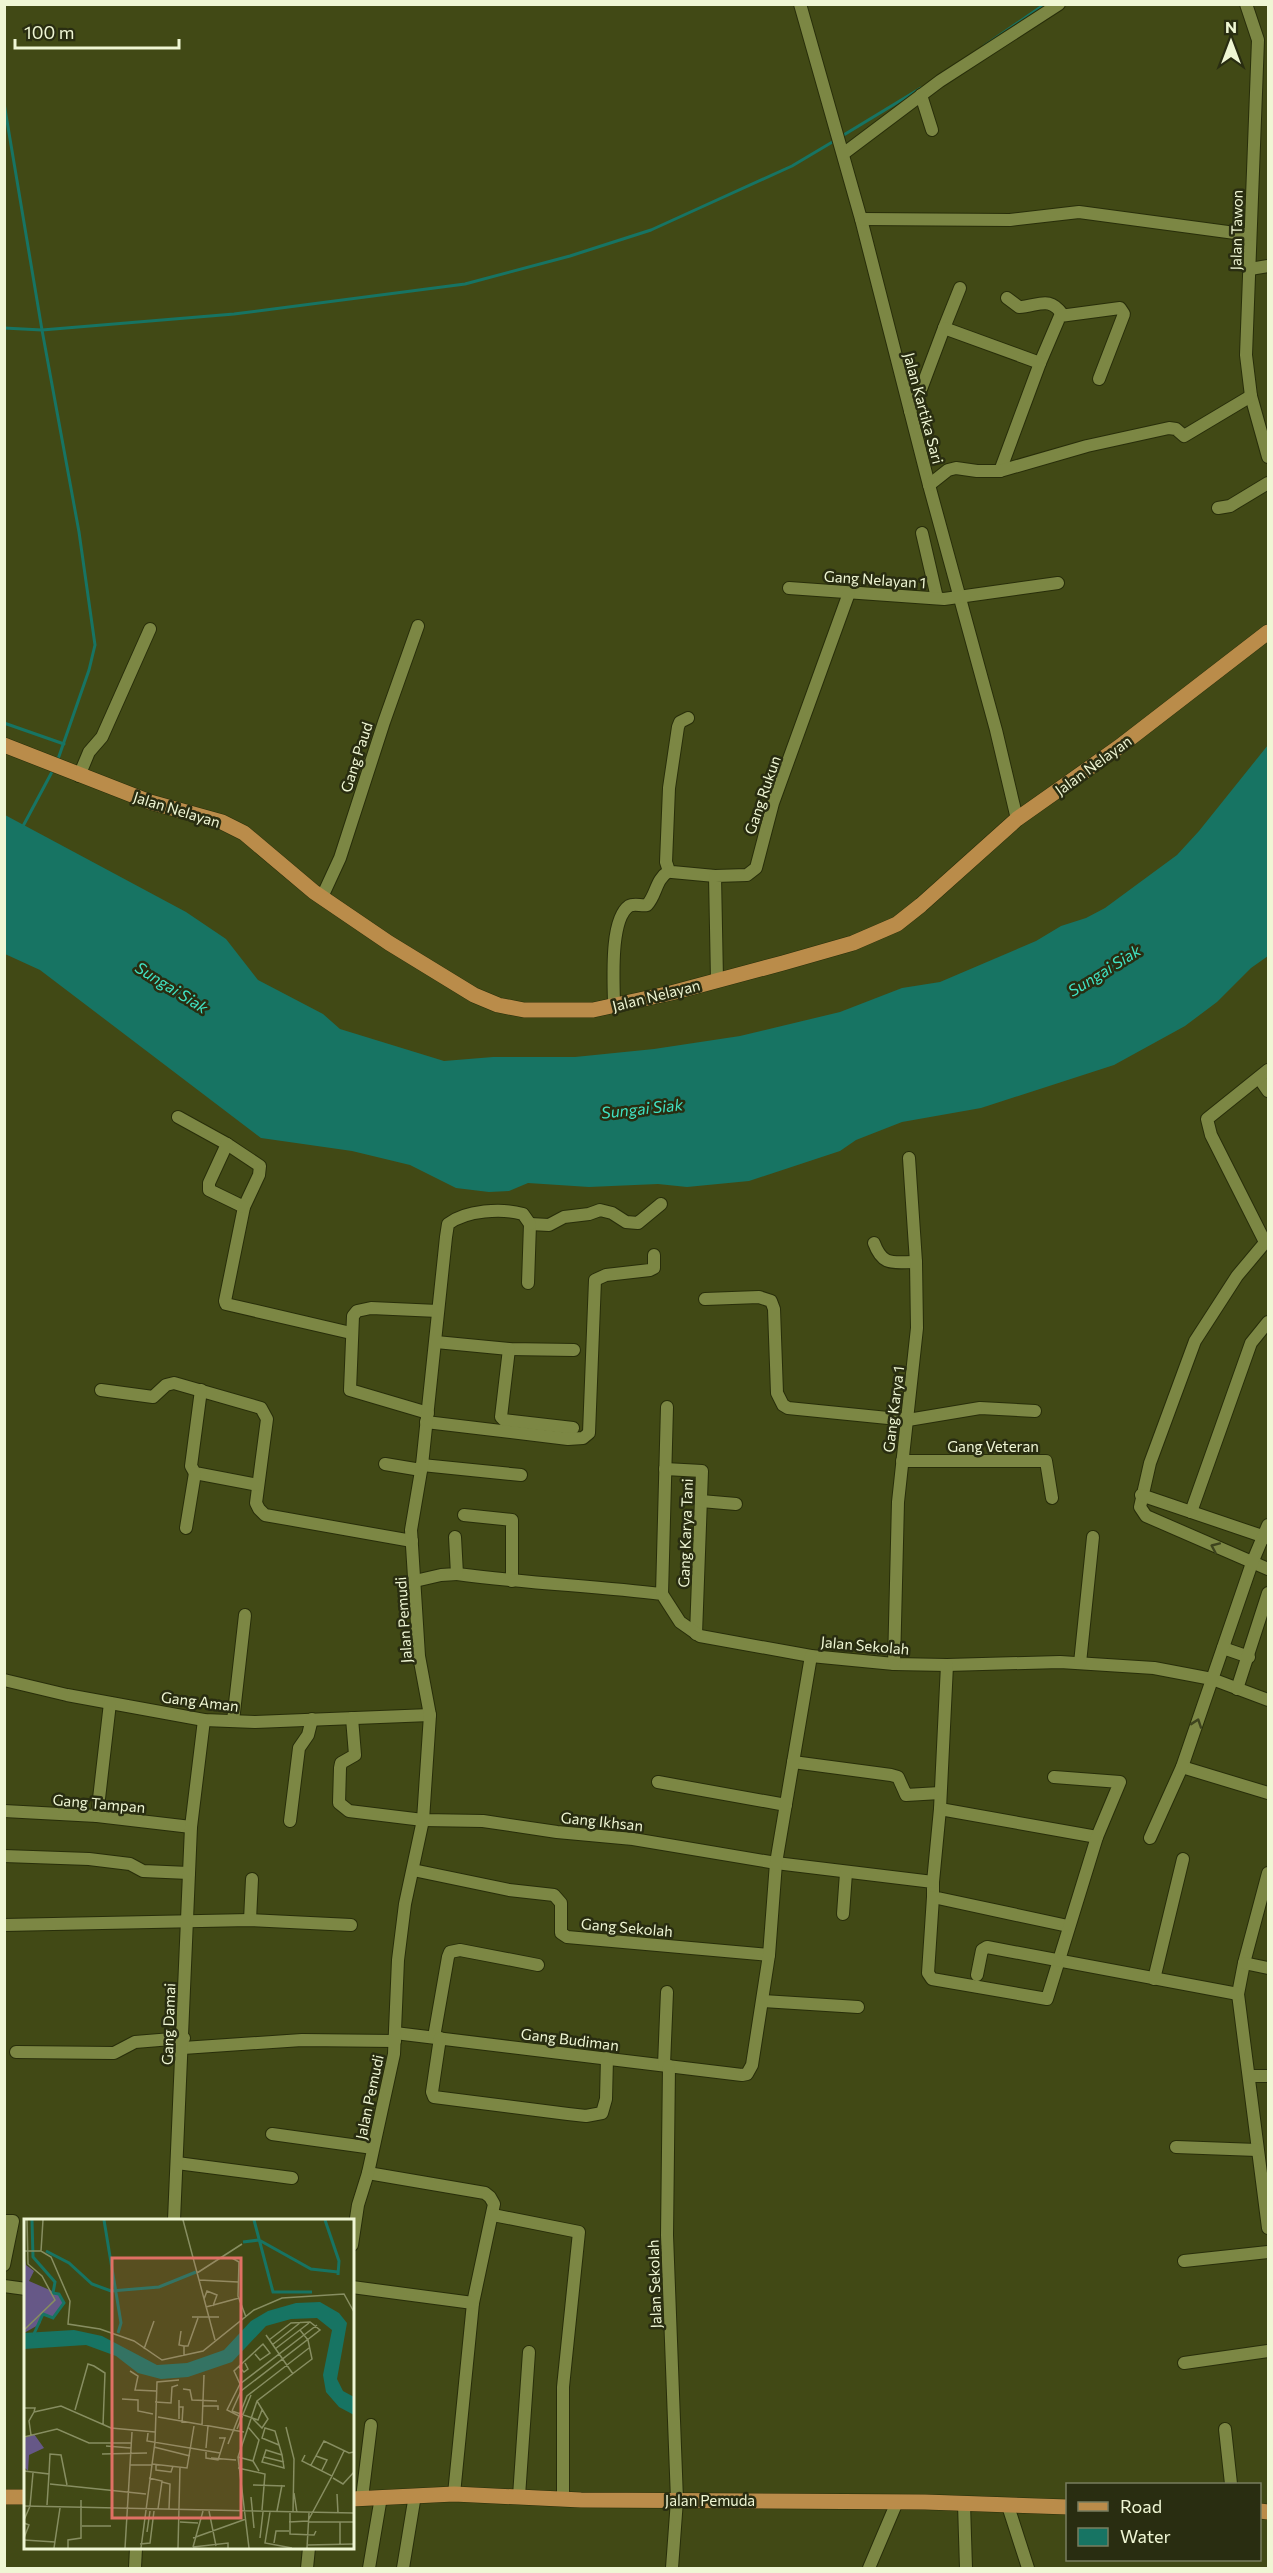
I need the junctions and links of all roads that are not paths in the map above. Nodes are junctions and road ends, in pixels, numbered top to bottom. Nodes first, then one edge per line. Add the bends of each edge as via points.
1 (800, 4) edge
2 (1059, 4) edge
3 (1246, 4) edge
4 (921, 94) junction
5 (932, 130) dead end
6 (843, 154) junction
7 (861, 219) junction
8 (1250, 235) junction
9 (1269, 266) edge
10 (1250, 268) junction
11 (960, 288) dead end
12 (1007, 298) dead end
13 (1063, 315) junction
14 (945, 328) junction
15 (1040, 363) junction
16 (1099, 380) dead end
17 (1251, 396) junction
18 (910, 411) junction
19 (1269, 457) edge
20 (1000, 471) junction
21 (1269, 483) edge
22 (929, 485) junction
23 (1218, 508) dead end
24 (922, 533) dead end
25 (1058, 583) dead end
26 (789, 588) dead end
27 (849, 593) junction
28 (948, 598) junction
29 (418, 626) dead end
30 (150, 629) dead end
31 (1269, 632) edge
32 (688, 718) dead end
33 (4, 745) edge
34 (73, 773) junction
35 (1017, 819) junction
36 (669, 871) junction
37 (715, 876) junction
38 (322, 897) junction
39 (717, 980) junction
40 (615, 1007) junction
41 (1264, 1074) edge
42 (1269, 1091) edge
43 (178, 1117) dead end
44 (227, 1144) junction
45 (909, 1158) dead end
46 (661, 1204) dead end
47 (244, 1207) junction
48 (530, 1224) junction
49 (1267, 1240) edge
50 (874, 1243) dead end
51 (654, 1255) dead end
52 (916, 1262) junction
53 (528, 1283) dead end
54 (705, 1299) dead end
55 (438, 1311) junction
56 (1269, 1322) edge
57 (351, 1333) junction
58 (436, 1342) junction
59 (509, 1349) junction
60 (574, 1350) dead end
61 (101, 1390) dead end
62 (201, 1390) junction
63 (667, 1407) dead end
64 (1035, 1411) dead end
65 (427, 1418) junction
66 (908, 1420) junction
67 (573, 1428) dead end
68 (902, 1461) junction
69 (386, 1464) dead end
70 (422, 1468) junction
71 (665, 1469) junction
72 (195, 1473) junction
73 (521, 1475) dead end
74 (258, 1485) junction
75 (1141, 1495) junction
76 (1052, 1498) dead end
77 (701, 1501) junction
78 (736, 1504) dead end
79 (1191, 1512) junction
80 (464, 1515) dead end
81 (186, 1528) dead end
82 (1267, 1533) edge
83 (456, 1536) dead end
84 (1093, 1536) dead end
85 (412, 1541) junction
86 (1252, 1563) junction
87 (1269, 1569) edge
88 (458, 1574) junction
89 (415, 1581) junction
90 (512, 1581) junction
91 (1269, 1593) edge
92 (662, 1594) junction
93 (245, 1615) dead end
94 (696, 1634) junction
95 (1223, 1648) junction
96 (811, 1656) junction
97 (1249, 1657) junction
98 (1080, 1663) junction
99 (894, 1664) junction
100 (947, 1665) junction
101 (1212, 1679) junction
102 (4, 1680) edge
103 (1237, 1689) junction
104 (1269, 1701) edge
105 (110, 1703) junction
106 (430, 1715) junction
107 (352, 1718) junction
108 (312, 1719) junction
109 (204, 1720) junction
110 (233, 1721) junction
111 (794, 1762) junction
112 (1182, 1767) junction
113 (1054, 1777) dead end
114 (658, 1782) dead end
115 (940, 1793) junction
116 (1269, 1793) edge
117 (786, 1805) junction
118 (940, 1809) junction
119 (4, 1811) edge
120 (97, 1816) junction
121 (423, 1820) junction
122 (290, 1821) dead end
123 (191, 1827) junction
124 (1097, 1838) junction
125 (1150, 1838) dead end
126 (4, 1856) edge
127 (1183, 1859) dead end
128 (776, 1863) junction
129 (413, 1870) junction
130 (189, 1873) junction
131 (846, 1873) junction
132 (1269, 1873) edge
133 (252, 1879) dead end
134 (933, 1882) junction
135 (933, 1897) junction
136 (843, 1914) dead end
137 (250, 1920) junction
138 (186, 1921) junction
139 (4, 1925) edge
140 (351, 1925) dead end
141 (1068, 1926) junction
142 (769, 1955) junction
143 (1060, 1961) junction
144 (1244, 1963) junction
145 (538, 1965) dead end
146 (1269, 1968) edge
147 (977, 1975) dead end
148 (1154, 1979) junction
149 (667, 1992) dead end
150 (1238, 1994) junction
151 (763, 2001) junction
152 (858, 2007) dead end
153 (395, 2037) junction
154 (437, 2037) junction
155 (183, 2043) junction
156 (16, 2052) dead end
157 (607, 2058) junction
158 (667, 2066) junction
159 (742, 2075) joint
160 (1249, 2076) junction
161 (1269, 2076) edge
162 (272, 2134) dead end
163 (1176, 2147) dead end
164 (373, 2148) junction
165 (1257, 2150) junction
166 (177, 2163) junction
167 (368, 2173) junction
168 (292, 2178) dead end
169 (1266, 2188) edge
170 (493, 2215) junction
171 (174, 2219) edge
172 (4, 2220) edge
173 (1269, 2228) edge
174 (354, 2230) edge
175 (1269, 2252) edge
176 (1184, 2261) dead end
177 (4, 2265) edge
178 (4, 2286) edge
179 (354, 2287) edge
180 (24, 2289) edge
181 (473, 2303) junction
182 (1269, 2351) edge
183 (529, 2352) dead end
184 (1184, 2363) dead end
185 (371, 2425) dead end
186 (1225, 2430) dead end
187 (1232, 2483) edge
188 (454, 2494) junction
189 (415, 2495) junction
190 (4, 2496) edge
191 (519, 2496) junction
192 (24, 2497) edge
193 (381, 2497) junction
194 (357, 2498) edge
195 (563, 2499) junction
196 (677, 2500) junction
197 (897, 2502) junction
198 (964, 2504) junction
199 (1008, 2506) junction
200 (1066, 2507) edge
201 (136, 2549) edge
202 (309, 2549) edge
203 (135, 2568) edge
204 (307, 2568) edge
205 (369, 2568) edge
206 (403, 2568) edge
207 (672, 2568) edge
208 (869, 2568) edge
209 (966, 2568) edge
210 (1028, 2568) edge

1 - 6 street, Jalan Kartika Sari
2 - 4 street
3 - 8 street, Jalan Tawon via 1258,40
4 - 5 street
4 - 6 street
6 - 7 street, Jalan Kartika Sari
7 - 8 street via 1010,220 1079,212
7 - 18 street, Jalan Kartika Sari
8 - 10 street, Jalan Tawon
9 - 10 street
10 - 17 street, Jalan Tawon via 1246,355
11 - 14 street
12 - 13 street via 1019,307 1054,304
13 - 15 street
13 - 16 street via 1114,307 1123,310
14 - 15 street
14 - 18 street
15 - 20 street
17 - 19 street, Jalan Tawon
17 - 20 street via 1184,436 1170,428
18 - 22 street, Jalan Kartika Sari
20 - 22 street via 956,468
21 - 23 street via 1230,506
22 - 28 street, Jalan Kartika Sari
24 - 28 street
25 - 28 street, Gang Nelayan 1
26 - 27 street, Gang Nelayan 1
27 - 28 street, Gang Nelayan 1
27 - 37 street, Gang Rukun via 773,802 756,868 747,875
28 - 35 street, Jalan Kartika Sari via 996,730
29 - 38 street, Gang Paud via 340,858
30 - 34 street via 102,737
31 - 35 main road, Jalan Nelayan
32 - 36 street via 678,727 669,788
33 - 34 main road, Jalan Nelayan
34 - 38 main road, Jalan Nelayan via 150,802 222,822 244,833
35 - 39 main road, Jalan Nelayan via 897,924 854,942
36 - 37 street, Gang Rukun
36 - 40 street via 657,882 648,905 633,904 620,918 615,949
37 - 39 street
38 - 40 main road, Jalan Nelayan via 449,981 498,1005 558,1011
39 - 40 main road, Jalan Nelayan
41 - 42 street
41 - 49 street via 1207,1119 1211,1135
43 - 44 street
44 - 47 street via 260,1166
44 - 47 street via 208,1190
45 - 52 street, Gang Karya 1
46 - 48 street via 638,1224 600,1210 564,1217 549,1225
47 - 57 street via 226,1304
48 - 53 street
48 - 55 street, Jalan Pemudi via 523,1214 513,1211 465,1214 448,1224
49 - 75 street via 1237,1276 1195,1341
50 - 52 street via 879,1257 885,1261
51 - 65 street via 654,1268 650,1270 595,1280 589,1433 583,1438
52 - 66 street, Gang Karya 1 via 916,1329
54 - 66 street via 759,1297 771,1301 777,1394 788,1408
55 - 57 street via 364,1308 353,1316
55 - 58 street, Jalan Pemudi
56 - 79 street via 1251,1343
57 - 65 street via 350,1390
58 - 59 street
58 - 65 street, Jalan Pemudi
59 - 60 street
59 - 67 street via 501,1417
61 - 62 street via 153,1397 174,1383
62 - 72 street via 191,1466
62 - 74 street via 261,1408 266,1414
63 - 71 street, Gang Karya Tani
64 - 66 street via 980,1408
65 - 70 street, Jalan Pemudi
66 - 68 street, Gang Karya 1
68 - 76 street, Gang Veteran via 1046,1461
68 - 99 street, Gang Karya 1
69 - 70 street
70 - 73 street
70 - 85 street, Jalan Pemudi via 412,1517
71 - 77 street, Gang Karya Tani via 702,1471
71 - 92 street, Gang Karya Tani
72 - 74 street
72 - 81 street
74 - 85 street via 256,1503 265,1515
75 - 79 street
86 -> 75 street via 1146,1516 1140,1507
77 - 78 street
77 - 94 street, Gang Karya Tani
79 - 82 street
80 - 90 street via 512,1520
82 - 86 street
83 - 88 street
84 - 98 street
85 - 89 street, Jalan Pemudi
86 - 87 street
86 - 95 street
88 - 89 street
88 - 90 street
89 - 106 street, Jalan Pemudi via 419,1656
90 - 92 street
91 - 97 street
92 - 94 street via 680,1622
93 - 110 street
94 - 96 street
95 - 97 street
95 - 101 street
96 - 99 street, Jalan Sekolah
96 - 111 street, Jalan Sekolah
97 - 103 street
98 - 100 street, Jalan Sekolah
98 - 101 street, Jalan Sekolah via 1154,1668
99 - 100 street, Jalan Sekolah
100 - 115 street
101 - 103 street, Jalan Sekolah
112 -> 101 street
102 - 105 street, Gang Aman
103 - 104 street, Jalan Sekolah
105 - 109 street, Gang Aman
105 - 120 street
106 - 107 street, Gang Aman
106 - 121 street, Jalan Pemudi
107 - 108 street, Gang Aman
107 - 121 street, Gang Ikhsan via 355,1755 341,1763 339,1803 349,1811
108 - 110 street, Gang Aman
108 - 122 street via 299,1748
109 - 110 street, Gang Aman
109 - 123 street, Gang Damai
111 - 115 street via 891,1775 897,1777 906,1795
111 - 117 street, Jalan Sekolah
112 - 116 street
112 - 125 street
113 - 124 street via 1120,1782
114 - 117 street
115 - 118 street
117 - 128 street, Jalan Sekolah
118 - 124 street
118 - 134 street
119 - 120 street, Gang Tampan
120 - 123 street, Gang Tampan
121 - 128 street, Gang Ikhsan via 483,1821 633,1839
121 - 129 street, Jalan Pemudi
123 - 130 street, Gang Damai
124 - 141 street
126 - 130 street via 89,1858 130,1864 143,1871
127 - 148 street
128 - 131 street, Gang Ikhsan
128 - 142 street, Jalan Sekolah
129 - 142 street, Gang Sekolah via 554,1895 561,1903 561,1933 567,1937
129 - 153 street, Jalan Pemudi via 398,1960
130 - 138 street, Gang Damai
131 - 134 street, Gang Ikhsan
131 - 136 street
132 - 144 street
133 - 137 street
134 - 135 street
135 - 141 street
135 - 143 street via 928,1973 932,1979 1044,2000 1049,1996
137 - 138 street
137 - 140 street
138 - 139 street
138 - 155 street, Gang Damai
141 - 143 street
142 - 151 street, Jalan Sekolah
143 - 147 street via 985,1947
143 - 148 street
144 - 146 street
144 - 150 street
145 - 154 street via 460,1950 450,1952
148 - 150 street
149 - 158 street, Jalan Sekolah
150 - 160 street
151 - 152 street
151 - 159 street, Jalan Sekolah via 752,2065
153 - 154 street, Gang Budiman
153 - 155 street, Gang Budiman
153 - 164 street, Jalan Pemudi
154 - 157 street, Gang Budiman
154 - 157 street via 434,2097 586,2116 602,2113 604,2109
155 - 156 street, Gang Budiman via 135,2042 114,2053
155 - 166 street, Gang Damai
157 - 158 street, Gang Budiman
158 - 159 street, Gang Budiman
158 - 196 street, Jalan Sekolah via 667,2235
160 - 161 street
160 - 165 street
162 - 164 street
163 - 165 street
164 - 167 street, Jalan Pemudi
165 - 169 street
166 - 168 street
166 - 171 street, Gang Damai
167 - 170 street via 485,2193 493,2200
167 - 174 street, Jalan Pemudi
169 - 173 street
170 - 181 street
170 - 195 street via 579,2232 563,2387
172 - 177 street via 13,2221
175 - 176 street
178 - 180 street
179 - 181 street
181 - 188 street
182 - 184 street
183 - 191 street
185 - 194 street
186 - 187 street
188 - 189 main road, Jalan Pemuda
188 - 191 main road, Jalan Pemuda
189 - 193 main road, Jalan Pemuda
189 - 206 street
190 - 192 main road
191 - 195 main road, Jalan Pemuda
193 - 194 main road, Jalan Pemuda
193 - 205 street
195 - 196 main road, Jalan Pemuda
196 - 197 main road, Jalan Pemuda
196 - 207 street, Jalan Sekolah
197 - 198 main road, Jalan Pemuda
197 - 208 street
198 - 199 main road, Jalan Pemuda
198 - 209 street
199 - 200 main road, Jalan Pemuda
199 - 210 street
201 - 203 street
202 - 204 street

